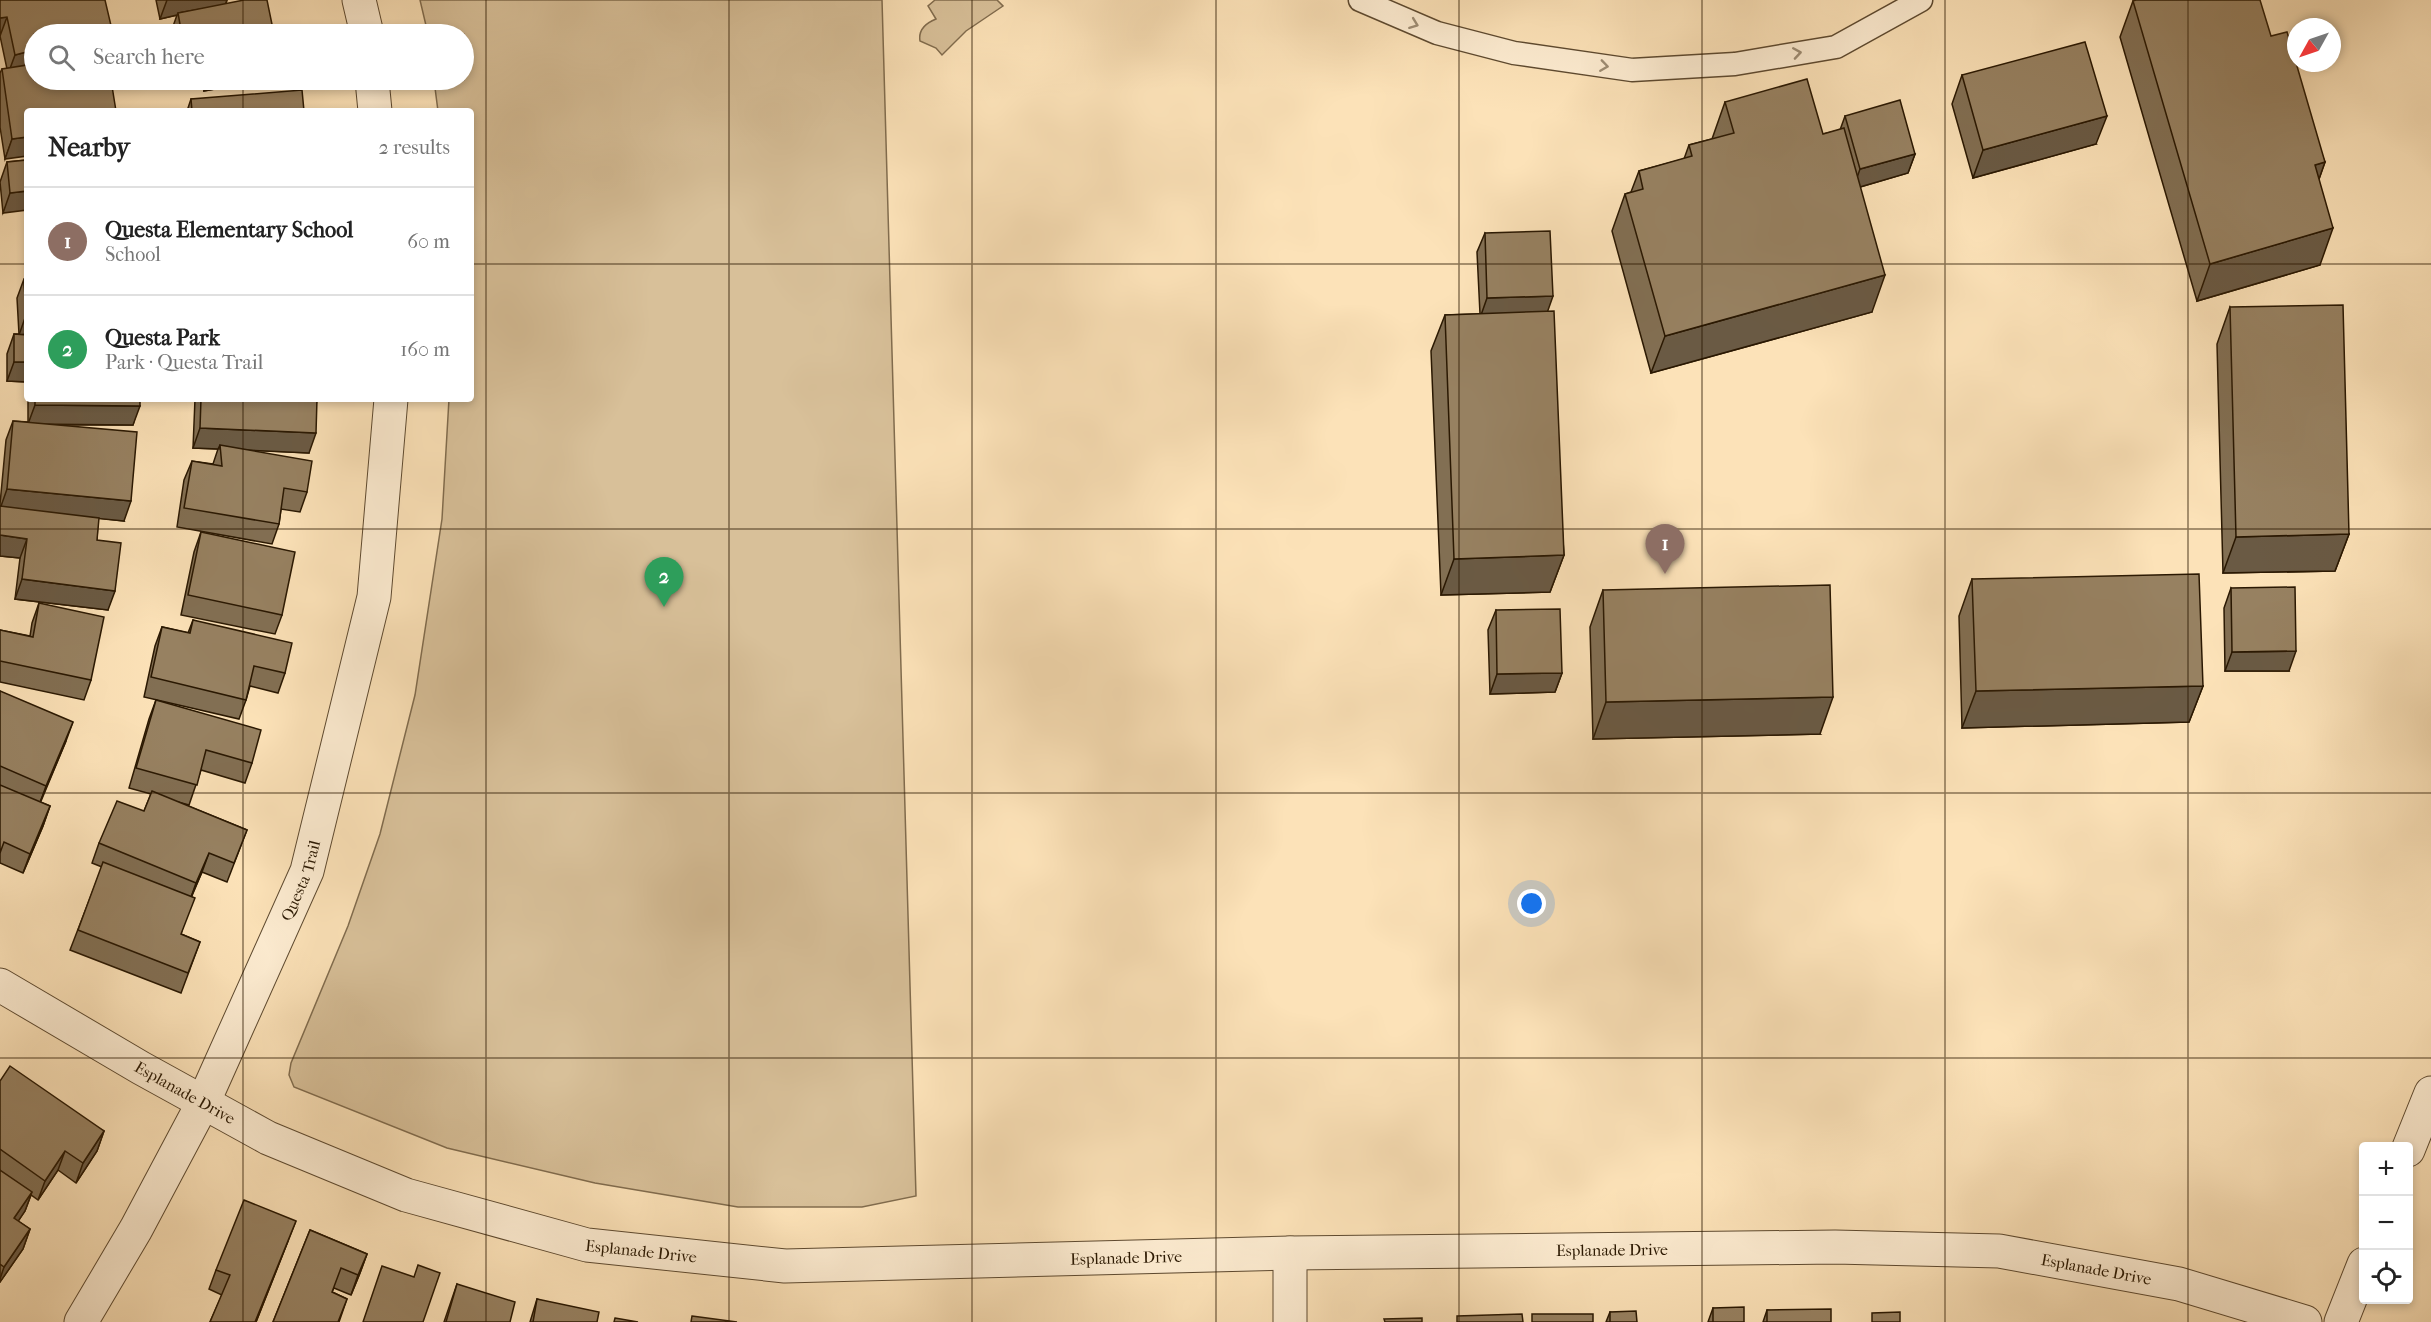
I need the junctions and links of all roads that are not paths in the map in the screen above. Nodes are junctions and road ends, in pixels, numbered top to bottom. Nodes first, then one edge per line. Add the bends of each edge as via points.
1 (359, 0) edge
2 (1360, 0) edge
3 (1921, 0) edge
4 (365, 24) edge
5 (373, 90) edge
6 (375, 108) edge
7 (391, 402) edge
8 (0, 985) edge
9 (2431, 1093) edge
10 (203, 1102) junction
11 (2412, 1142) edge
12 (1290, 1253) junction
13 (2359, 1277) edge
14 (81, 1322) edge
15 (1290, 1322) edge
16 (2305, 1322) edge
17 (2341, 1322) edge

1 - 4 street
2 -> 3 lane via 1437,33 1514,53 1632,70 1735,64 1836,47
5 - 6 street
7 - 10 street, Questa Trail via 374,597 307,871
8 - 10 street, Esplanade Drive
9 - 11 street
10 - 12 street, Esplanade Drive via 268,1138 406,1195 587,1245 785,1266
10 - 14 street, Questa Trail
12 - 15 street
12 - 16 street, Esplanade Drive via 1823,1247 1999,1251 2179,1284
13 - 17 street

